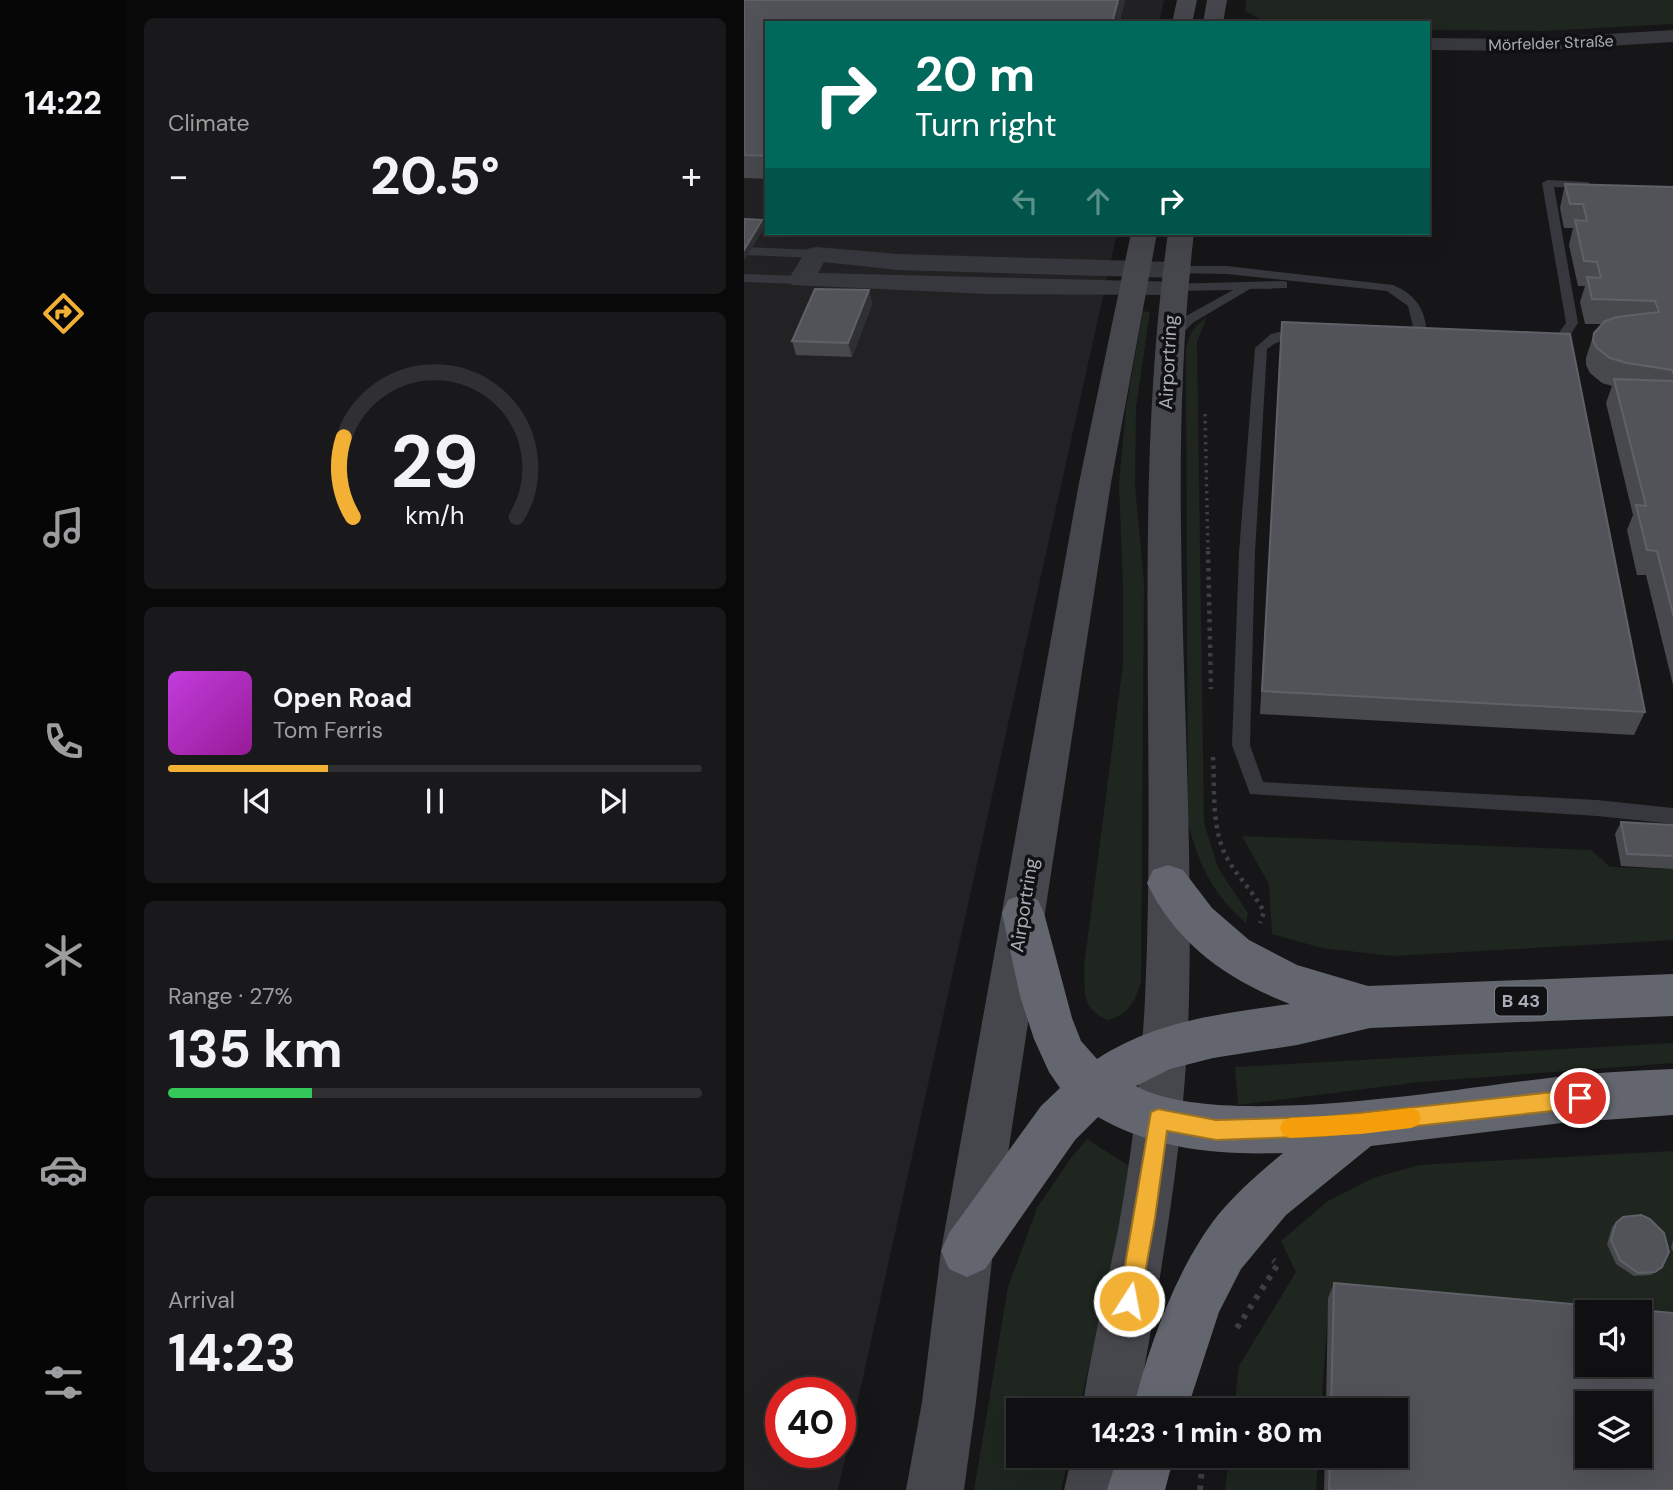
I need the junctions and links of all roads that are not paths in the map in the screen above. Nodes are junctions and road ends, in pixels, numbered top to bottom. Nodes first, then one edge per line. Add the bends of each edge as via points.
1 (1187, 0) edge
2 (1217, 0) edge
3 (1182, 21) edge
4 (1213, 21) edge
5 (1673, 36) edge
6 (1430, 44) edge
7 (1597, 185) edge
8 (1144, 235) edge
9 (1181, 235) edge
10 (744, 251) edge
11 (816, 254) junction
12 (744, 278) edge
13 (1174, 279) junction
14 (801, 280) junction
15 (1328, 282) junction
16 (1248, 286) junction
17 (1133, 292) junction
18 (1316, 333) edge
19 (1421, 336) edge
20 (1169, 338) junction
21 (1527, 340) edge
22 (1673, 816) edge
23 (1168, 883) junction
24 (1023, 914) junction
25 (1673, 995) edge
26 (1370, 1007) junction
27 (1165, 1048) junction
28 (1096, 1087) junction
29 (1673, 1092) edge
30 (1158, 1119) junction
31 (1361, 1124) junction
32 (967, 1251) junction
33 (1111, 1398) edge
34 (1164, 1398) edge
35 (1098, 1468) edge
36 (1142, 1468) edge
37 (935, 1490) edge
38 (1093, 1490) edge
39 (1135, 1490) edge

1 - 3 street
2 - 4 street
5 - 6 street, Mörfelder Straße via 1526,45
7 - 21 lane via 1548,184 1572,323 1571,330 1553,341
8 - 17 street, Airportring
9 - 13 street, Airportring
10 - 11 lane
11 - 14 street
11 - 17 street
12 - 14 lane
13 - 15 lane via 1227,270
13 - 16 lane
13 - 17 street
13 - 20 street, Airportring
14 - 17 street via 1076,286
15 - 16 lane
15 - 19 lane via 1372,285 1406,296 1417,309
16 - 20 lane via 1190,319
17 - 24 street, Airportring via 1095,483
18 - 22 lane via 1289,332 1269,339 1261,348 1247,553 1241,745 1256,789
20 - 23 street, Airportring via 1164,515
23 - 26 highway via 1197,923 1257,971 1295,987
23 - 27 street, Airportring
24 - 28 highway via 1060,1044 1073,1068
24 - 32 street, Airportring
25 - 26 highway, B 43
26 - 27 highway, B 43
27 - 28 highway, B 43 via 1129,1064
27 - 30 street, Airportring
28 - 30 highway
28 - 32 highway, B 43 via 1058,1123
29 - 31 highway via 1557,1100
30 - 31 highway via 1216,1130
30 - 33 street, Airportring via 1145,1218
31 - 34 highway via 1304,1167 1222,1252 1183,1333
32 - 37 street, Airportring
35 - 38 street
36 - 39 highway

